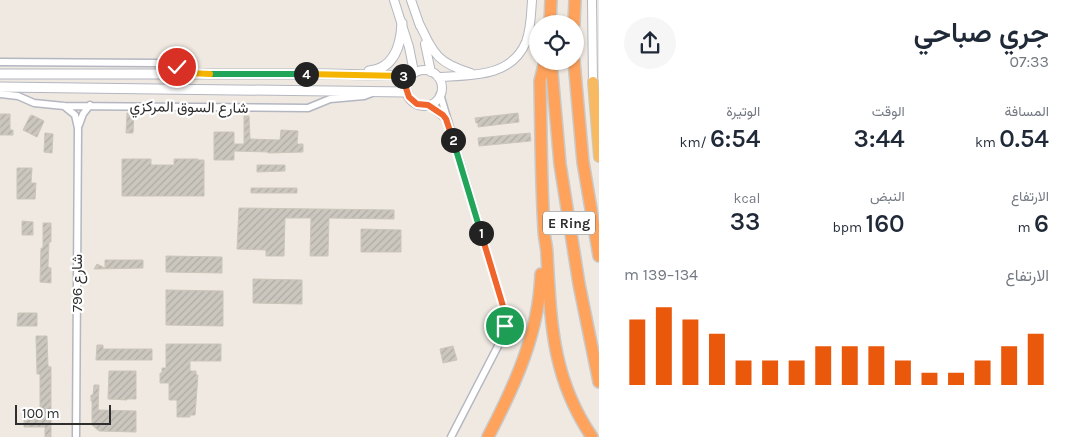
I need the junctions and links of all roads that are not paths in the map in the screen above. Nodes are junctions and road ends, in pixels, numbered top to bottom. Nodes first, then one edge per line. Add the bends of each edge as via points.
1 (394, 0) edge
2 (411, 0) edge
3 (532, 0) edge
4 (550, 0) edge
5 (575, 0) edge
6 (592, 0) edge
7 (550, 15) edge
8 (574, 15) edge
9 (402, 23) junction
10 (419, 23) junction
11 (596, 58) edge
12 (0, 62) edge
13 (543, 70) edge
14 (552, 70) edge
15 (575, 70) edge
16 (431, 72) junction
17 (190, 73) junction
18 (0, 74) edge
19 (329, 74) junction
20 (412, 74) junction
21 (478, 75) junction
22 (438, 77) junction
23 (596, 78) edge
24 (0, 87) edge
25 (378, 91) junction
26 (407, 92) junction
27 (0, 94) edge
28 (440, 94) junction
29 (90, 105) junction
30 (428, 105) junction
31 (64, 106) junction
32 (446, 119) junction
33 (78, 128) junction
34 (599, 157) edge
35 (544, 235) junction
36 (599, 256) edge
37 (599, 382) edge
38 (76, 437) edge
39 (451, 437) edge
40 (488, 437) edge
41 (592, 437) edge

1 - 9 street
2 - 10 street
3 - 21 street via 528,34 520,52 511,64
4 - 7 highway
5 - 8 highway
6 - 11 street
9 - 19 main road via 400,44 387,65 375,71
9 - 20 street
10 - 16 street
10 - 21 street via 432,50 442,61
11 - 23 street
12 - 17 street via 155,63
13 - 35 highway via 540,80
14 - 37 highway, E Ring via 560,164
15 - 36 highway, E Ring via 583,162
16 - 20 street via 423,70
16 - 22 street
17 - 18 main road
17 - 19 main road
19 - 20 main road
20 - 26 street via 406,84
21 - 22 street
22 - 28 street via 442,88
23 - 34 highway
24 - 25 main road, شارع السوق المركزي
25 - 26 main road, شارع السوق المركزي
25 - 29 street, شارع السوق المركزي via 364,96 330,99 308,108
26 - 30 street via 417,104
27 - 31 street, شارع السوق المركزي via 18,96 34,103
28 - 30 street
28 - 32 street
29 - 31 street, شارع السوق المركزي
29 - 33 street, شارع 796
30 - 32 street
31 - 33 street via 75,115
32 - 39 street via 505,318 498,346
33 - 38 street, شارع 796
35 - 40 highway via 540,300 530,344
35 - 41 highway via 558,364 570,397

